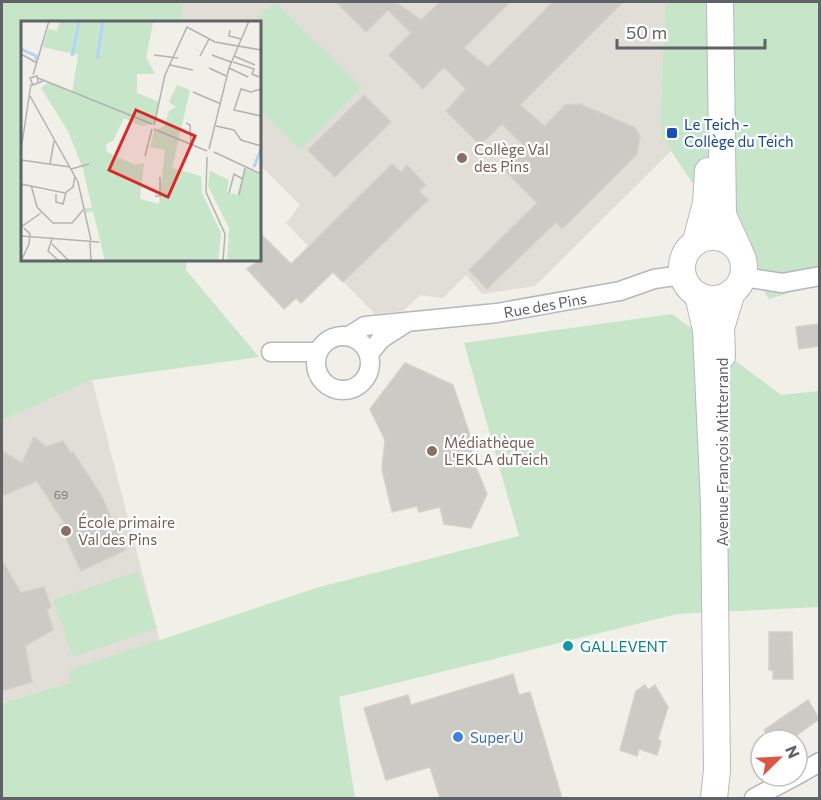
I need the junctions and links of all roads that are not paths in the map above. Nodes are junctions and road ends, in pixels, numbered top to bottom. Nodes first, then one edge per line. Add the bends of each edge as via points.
1 (712, 2) edge
2 (720, 2) edge
3 (696, 241) junction
4 (739, 250) junction
5 (682, 275) junction
6 (819, 276) edge
7 (737, 285) junction
8 (699, 296) junction
9 (406, 323) junction
10 (349, 336) junction
11 (271, 352) dead end
12 (318, 352) junction
13 (369, 354) junction
14 (716, 650) junction
15 (772, 788) edge
16 (714, 798) edge
17 (754, 798) edge

1 - 3 main road via 706,203
2 - 4 main road via 723,215
3 - 4 main road via 714,236 724,238
3 - 5 main road via 684,256
4 - 7 main road via 744,268
5 - 8 main road
5 - 9 street, Rue des Pins via 543,305
6 - 7 street via 782,284
7 - 8 main road via 716,299
7 - 14 main road, Avenue François Mitterrand via 721,328 725,506
8 - 14 main road, Avenue François Mitterrand via 706,342 714,504
9 - 10 street, Rue des Pins via 365,326
9 - 13 street, Rue des Pins via 381,339
10 - 12 street via 331,339
10 - 13 street via 364,345
11 - 12 street
12 - 13 street via 317,370 321,378 343,390 365,378
14 - 16 main road, Avenue François Mitterrand
15 - 17 street

